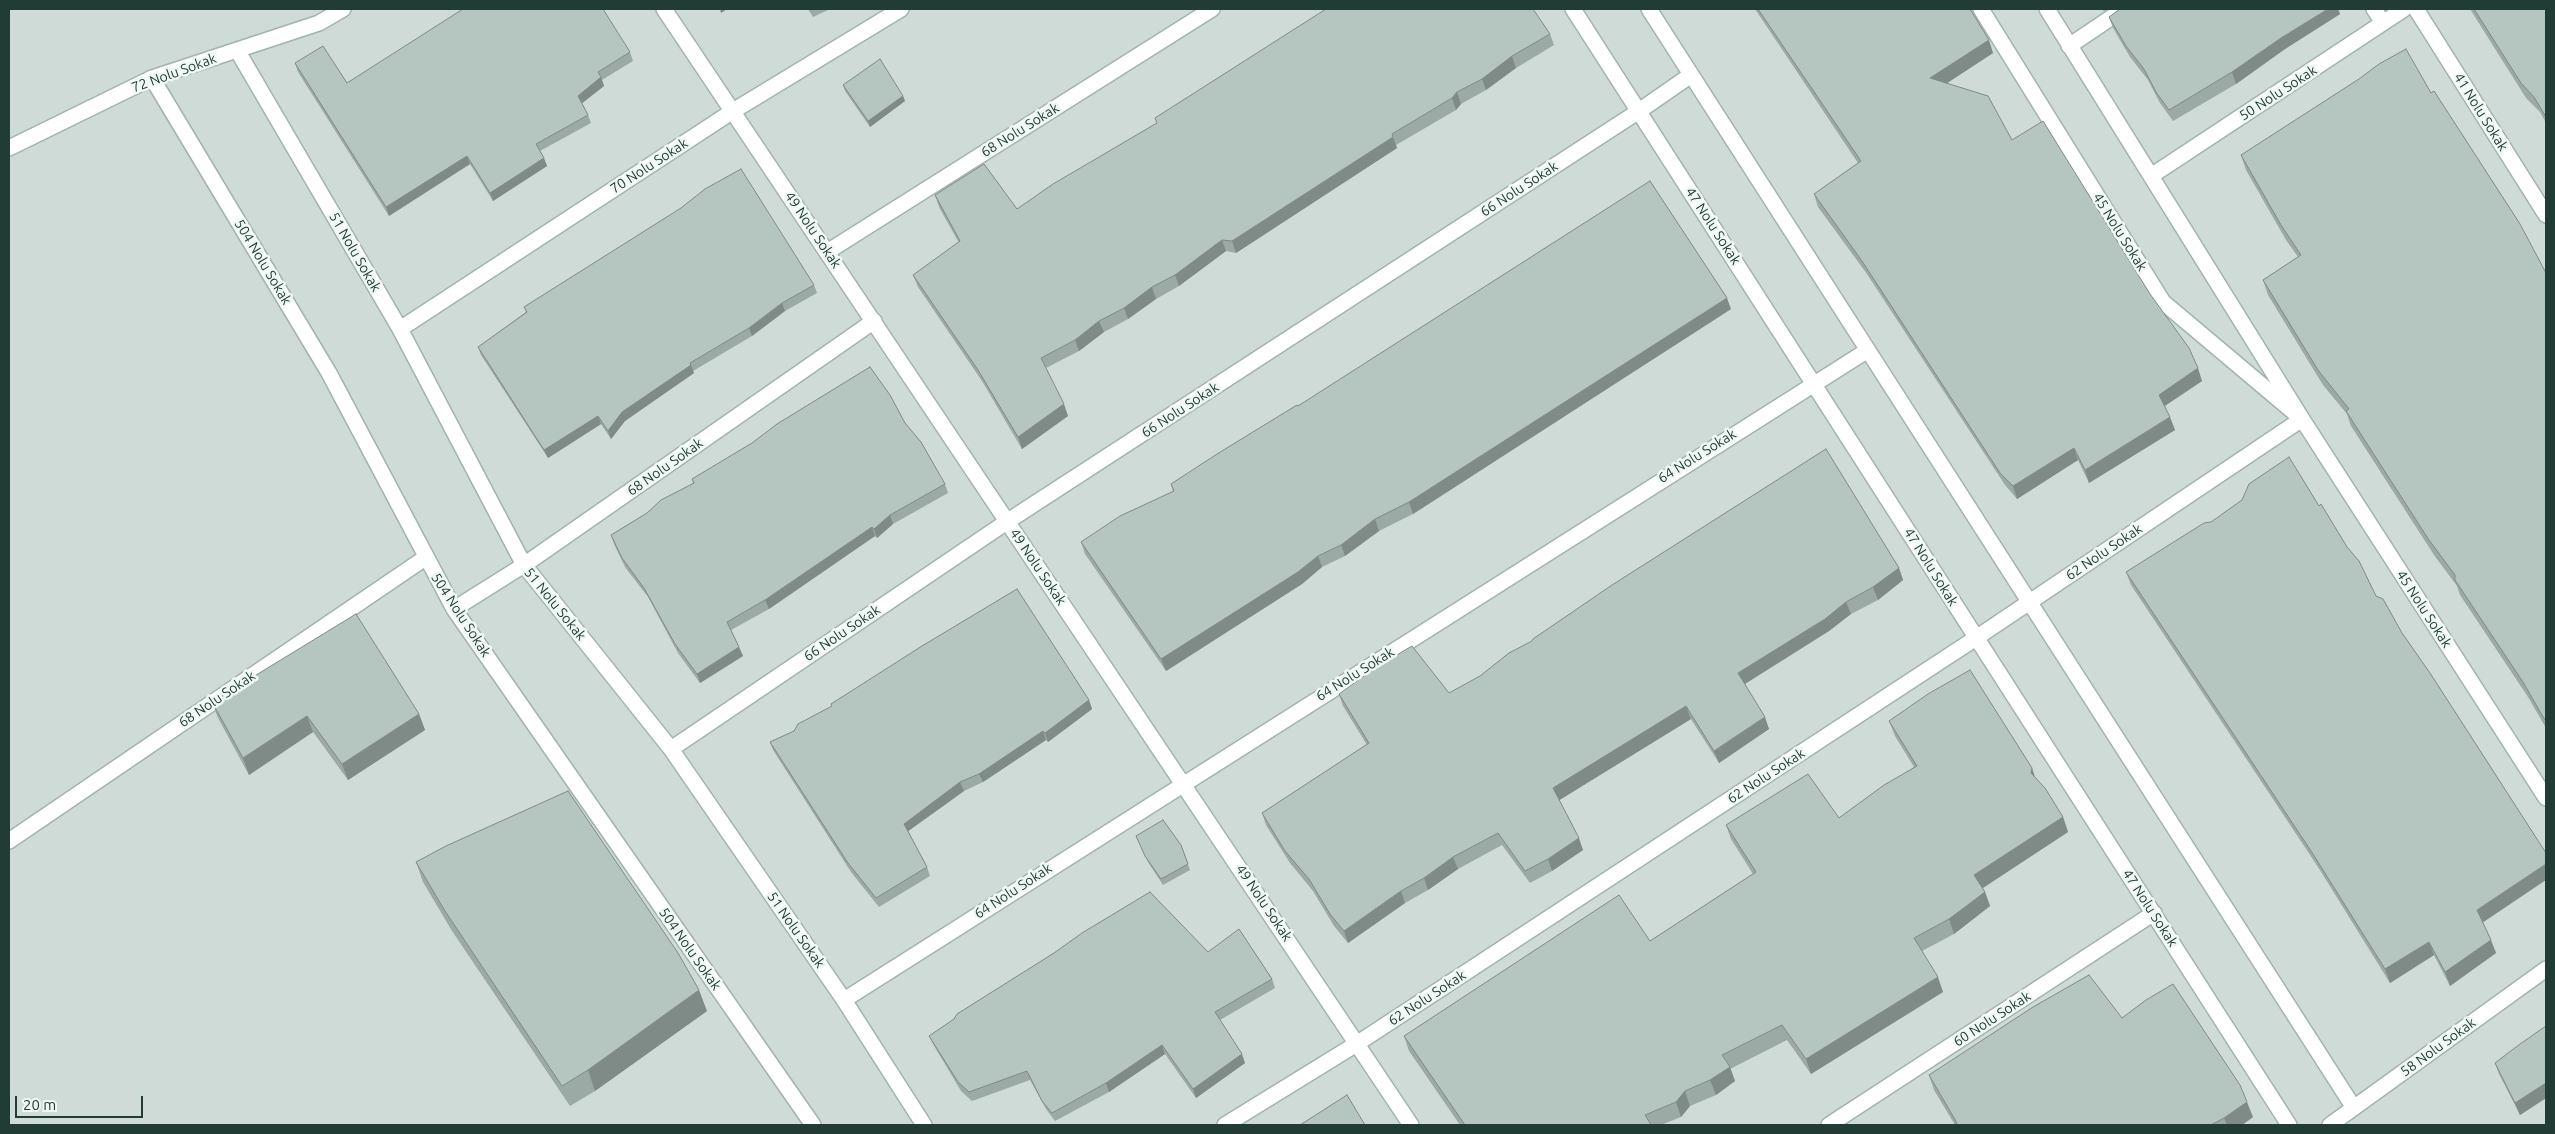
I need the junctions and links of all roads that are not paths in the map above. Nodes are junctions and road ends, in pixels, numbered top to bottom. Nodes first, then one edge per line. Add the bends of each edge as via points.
1 (343, 9) edge
2 (664, 9) edge
3 (901, 9) edge
4 (1212, 9) edge
5 (1574, 9) edge
6 (1649, 9) edge
7 (1981, 9) edge
8 (2047, 9) edge
9 (2124, 9) edge
10 (2374, 9) edge
11 (2404, 9) edge
12 (2416, 9) edge
13 (2383, 23) junction
14 (2069, 46) junction
15 (237, 50) junction
16 (1692, 74) junction
17 (152, 78) junction
18 (733, 111) junction
19 (1639, 111) junction
20 (9, 148) edge
21 (2150, 176) junction
22 (2546, 215) edge
23 (827, 252) junction
24 (874, 321) junction
25 (400, 329) junction
26 (1868, 350) junction
27 (1814, 382) junction
28 (2302, 419) junction
29 (1008, 521) junction
30 (425, 558) junction
31 (524, 565) junction
32 (2029, 603) junction
33 (454, 609) junction
34 (1976, 638) junction
35 (671, 749) junction
36 (1182, 783) junction
37 (2546, 798) edge
38 (9, 841) edge
39 (2154, 913) junction
40 (2546, 969) edge
41 (844, 1000) junction
42 (1358, 1043) junction
43 (2354, 1108) junction
44 (813, 1125) edge
45 (924, 1125) edge
46 (1225, 1125) edge
47 (1412, 1125) edge
48 (1830, 1125) edge
49 (2290, 1125) edge
50 (2330, 1125) edge

1 - 15 street, 72 Nolu Sokak via 319,23
2 - 18 street, 49 Nolu Sokak
3 - 18 street, 70 Nolu Sokak
4 - 23 street, 68 Nolu Sokak
5 - 19 street, 47 Nolu Sokak
6 - 16 street
7 - 28 street, 45 Nolu Sokak via 2164,302
8 - 14 street, 45 Nolu Sokak
9 - 14 street
10 - 13 street
11 - 13 street, 50 Nolu Sokak
12 - 22 street, 41 Nolu Sokak
13 - 21 street, 50 Nolu Sokak
14 - 21 street, 45 Nolu Sokak
15 - 17 street, 72 Nolu Sokak
15 - 25 street, 51 Nolu Sokak
16 - 19 street, 66 Nolu Sokak
16 - 26 street
17 - 20 street, 72 Nolu Sokak
17 - 30 street, 504 Nolu Sokak via 329,373
18 - 23 street, 49 Nolu Sokak
18 - 25 street, 70 Nolu Sokak
19 - 27 street, 47 Nolu Sokak
19 - 29 street, 66 Nolu Sokak
21 - 28 street, 45 Nolu Sokak
23 - 24 street, 49 Nolu Sokak
24 - 29 street, 49 Nolu Sokak
24 - 31 street, 68 Nolu Sokak
25 - 31 street, 51 Nolu Sokak
26 - 27 street, 64 Nolu Sokak
26 - 32 street
27 - 34 street, 47 Nolu Sokak
27 - 36 street, 64 Nolu Sokak
28 - 32 street, 62 Nolu Sokak
28 - 37 street, 45 Nolu Sokak
29 - 35 street, 66 Nolu Sokak
29 - 36 street, 49 Nolu Sokak
30 - 33 street, 504 Nolu Sokak
30 - 38 street, 68 Nolu Sokak
31 - 33 street, 68 Nolu Sokak
31 - 35 street, 51 Nolu Sokak
32 - 34 street, 62 Nolu Sokak
32 - 43 street
33 - 44 street, 504 Nolu Sokak
34 - 39 street, 47 Nolu Sokak
34 - 42 street, 62 Nolu Sokak
35 - 41 street, 51 Nolu Sokak
36 - 41 street, 64 Nolu Sokak
36 - 42 street, 49 Nolu Sokak
39 - 48 street, 60 Nolu Sokak
39 - 49 street, 47 Nolu Sokak
40 - 43 street, 58 Nolu Sokak
41 - 45 street, 51 Nolu Sokak
42 - 46 street, 62 Nolu Sokak
42 - 47 street, 49 Nolu Sokak
43 - 50 street, 58 Nolu Sokak

